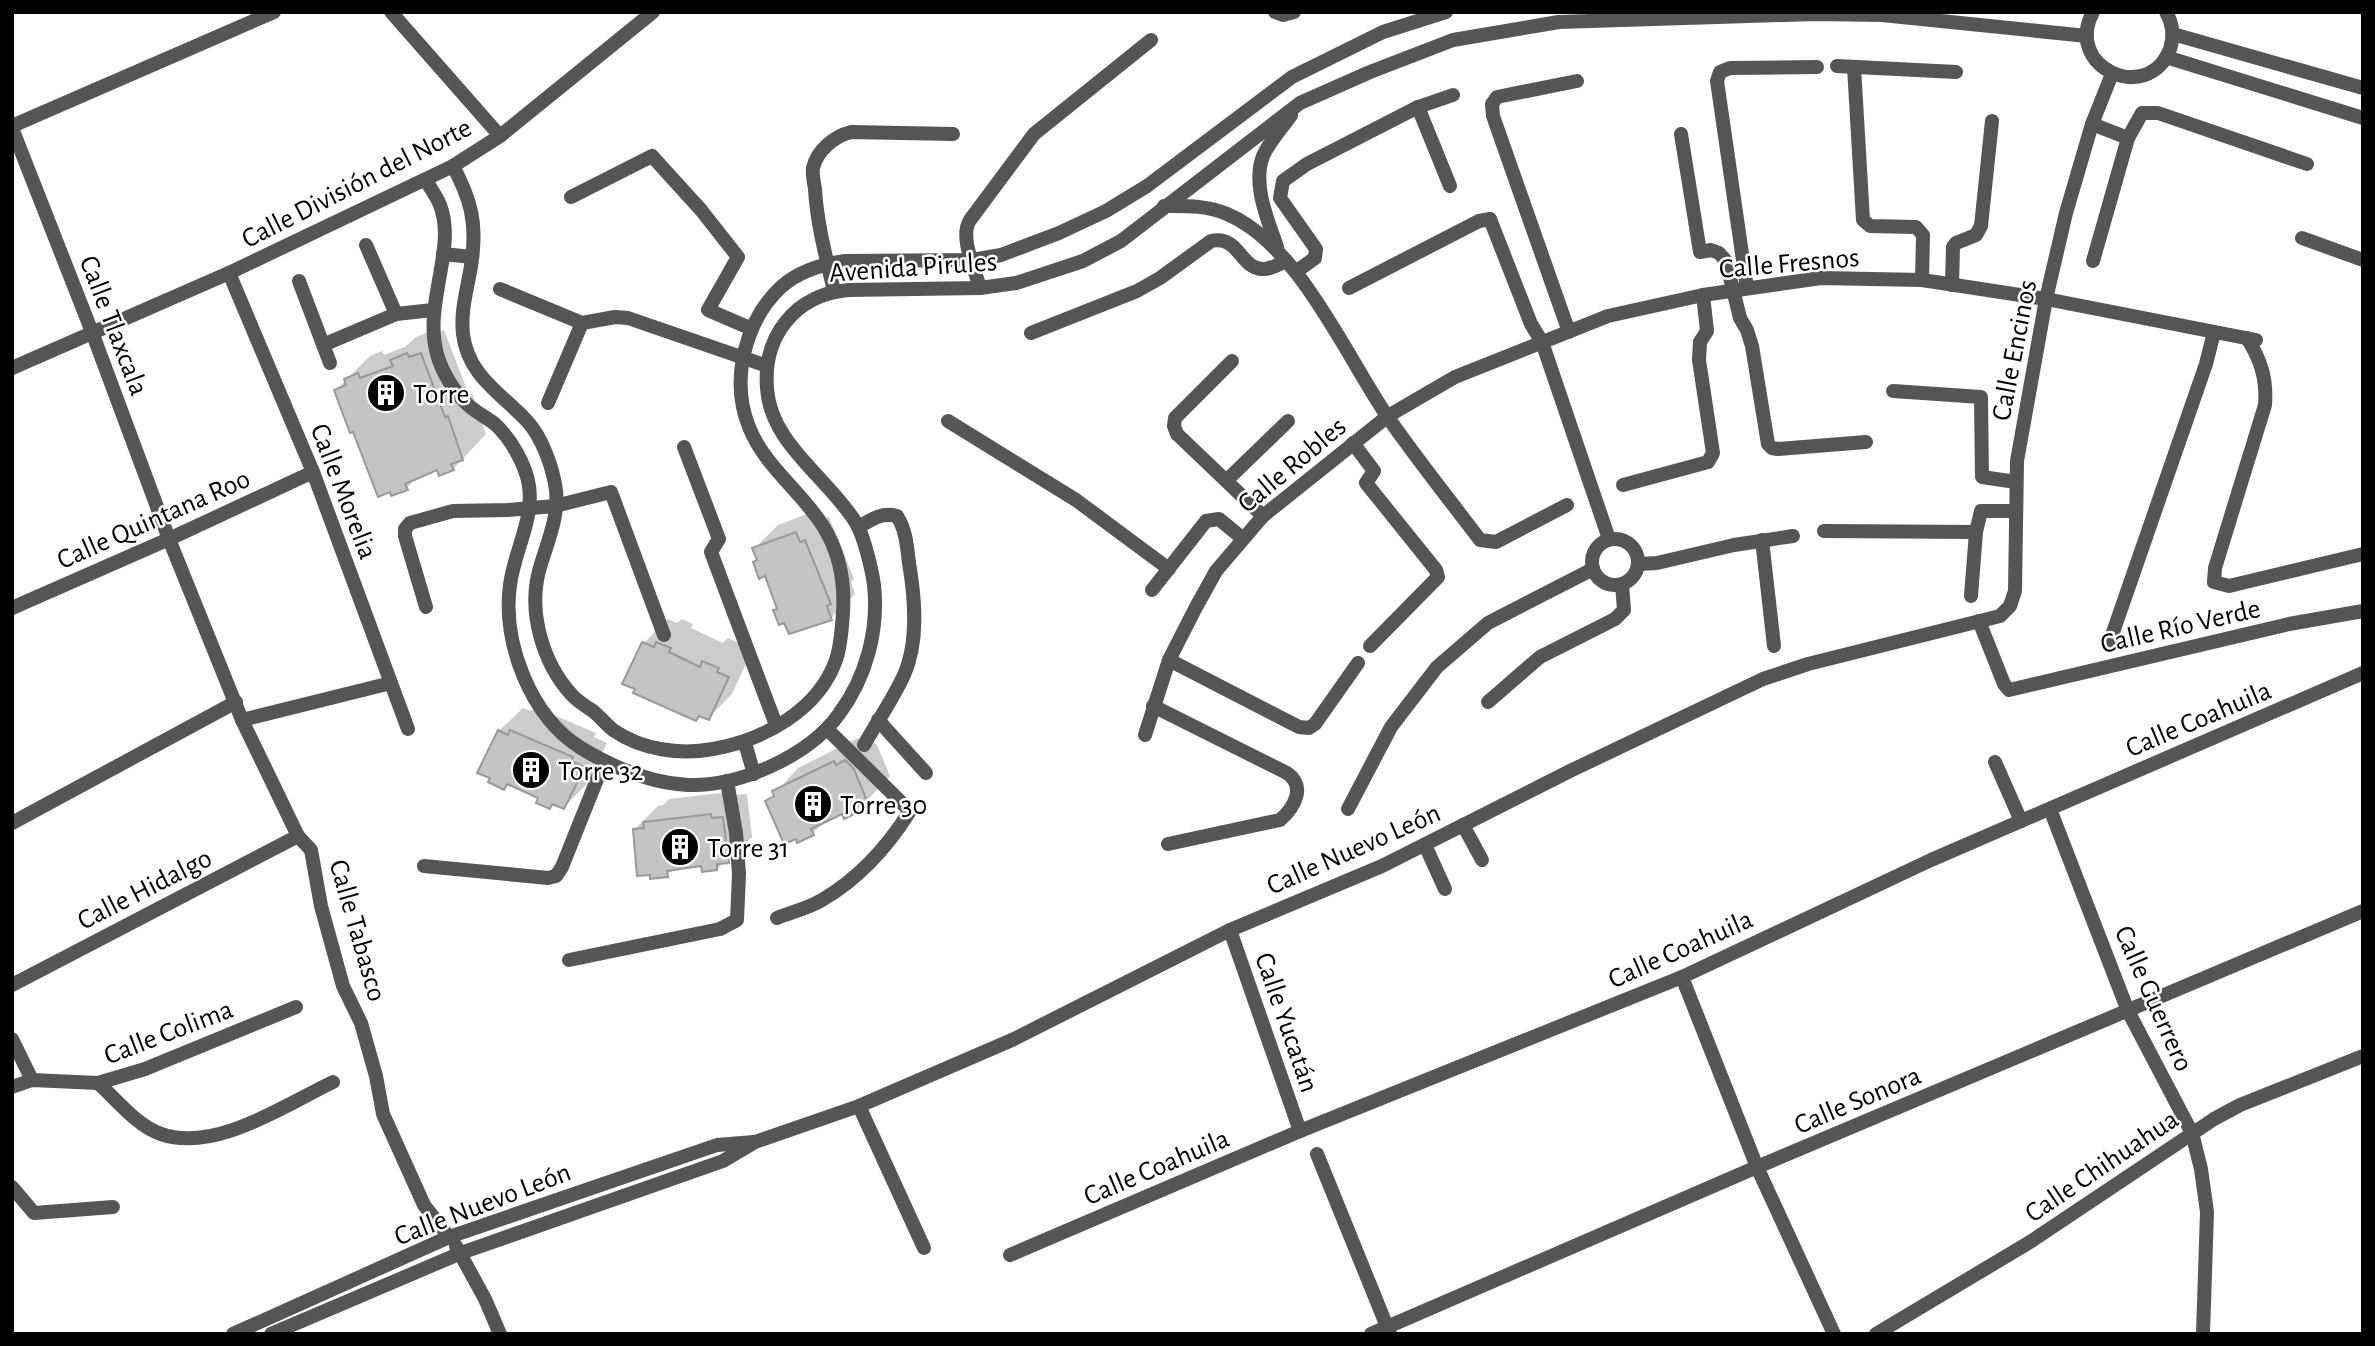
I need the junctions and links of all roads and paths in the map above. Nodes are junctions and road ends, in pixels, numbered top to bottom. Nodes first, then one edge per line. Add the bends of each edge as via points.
1 (274, 12) edge
2 (391, 12) edge
3 (653, 12) edge
4 (1275, 12) edge
5 (1294, 12) edge
6 (1446, 12) edge
7 (2093, 12) edge
8 (2166, 12) edge
9 (1882, 14) edge
10 (1422, 16) edge
11 (2173, 34) junction
12 (2087, 36) junction
13 (1150, 40) dead end
14 (2166, 57) junction
15 (1817, 66) dead end
16 (1837, 66) dead end
17 (1854, 66) junction
18 (1956, 72) dead end
19 (2112, 74) junction
20 (1577, 81) dead end
21 (2363, 88) edge
22 (1453, 95) dead end
23 (1300, 103) junction
24 (1418, 107) junction
25 (2363, 118) edge
26 (1992, 121) dead end
27 (2092, 124) junction
28 (12, 127) edge
29 (953, 134) dead end
30 (1681, 134) dead end
31 (500, 136) junction
32 (2129, 138) junction
33 (2307, 164) dead end
34 (453, 166) junction
35 (426, 180) junction
36 (1450, 186) dead end
37 (571, 197) dead end
38 (1164, 206) junction
39 (2302, 238) dead end
40 (366, 245) dead end
41 (443, 254) junction
42 (472, 257) junction
43 (972, 260) junction
44 (1287, 260) junction
45 (2363, 260) edge
46 (2093, 261) dead end
47 (827, 264) junction
48 (229, 273) junction
49 (1922, 280) junction
50 (299, 281) dead end
51 (1952, 285) junction
52 (980, 288) junction
53 (1349, 288) dead end
54 (500, 289) dead end
55 (1741, 289) junction
56 (834, 291) junction
57 (1703, 295) junction
58 (2046, 299) junction
59 (433, 310) junction
60 (396, 314) junction
61 (582, 323) junction
62 (752, 329) junction
63 (92, 331) junction
64 (1569, 332) junction
65 (2214, 332) junction
66 (1031, 333) dead end
67 (1542, 342) junction
68 (323, 345) junction
69 (743, 356) junction
70 (1232, 361) dead end
71 (330, 363) dead end
72 (766, 366) junction
73 (12, 368) edge
74 (1893, 391) dead end
75 (548, 403) dead end
76 (1388, 416) junction
77 (948, 421) dead end
78 (1288, 421) dead end
79 (1866, 442) dead end
80 (1353, 443) junction
81 (684, 447) dead end
82 (313, 472) junction
83 (1227, 480) junction
84 (2016, 482) junction
85 (1623, 485) dead end
86 (1567, 505) dead end
87 (555, 506) junction
88 (529, 508) junction
89 (2016, 511) junction
90 (1263, 516) junction
91 (859, 527) junction
92 (1824, 531) dead end
93 (1976, 532) junction
94 (1793, 536) dead end
95 (1242, 538) junction
96 (169, 539) junction
97 (1609, 539) junction
98 (1762, 540) junction
99 (2363, 554) edge
100 (1639, 564) junction
101 (1169, 569) junction
102 (1593, 569) junction
103 (1622, 584) junction
104 (1152, 590) dead end
105 (1971, 596) dead end
106 (426, 607) dead end
107 (12, 608) edge
108 (2363, 611) edge
109 (1979, 621) junction
110 (664, 635) dead end
111 (2110, 641) dead end
112 (1370, 646) dead end
113 (1774, 646) dead end
114 (1169, 660) junction
115 (1358, 663) dead end
116 (2363, 673) edge
117 (391, 683) junction
118 (236, 702) junction
119 (1488, 702) dead end
120 (1153, 706) junction
121 (242, 720) junction
122 (878, 720) junction
123 (776, 725) junction
124 (408, 729) dead end
125 (827, 729) junction
126 (1145, 735) dead end
127 (745, 743) junction
128 (864, 745) dead end
129 (604, 762) junction
130 (1995, 762) dead end
131 (926, 773) dead end
132 (754, 774) junction
133 (727, 780) junction
134 (1348, 809) dead end
135 (2050, 809) junction
136 (2021, 821) junction
137 (12, 823) edge
138 (1463, 825) junction
139 (298, 836) junction
140 (1168, 844) dead end
141 (1425, 845) junction
142 (1482, 860) dead end
143 (424, 866) dead end
144 (1445, 889) dead end
145 (2363, 911) edge
146 (777, 918) dead end
147 (1230, 930) junction
148 (569, 960) dead end
149 (1682, 977) junction
150 (12, 985) edge
151 (296, 1007) dead end
152 (2128, 1011) junction
153 (12, 1039) edge
154 (2363, 1056) edge
155 (32, 1080) junction
156 (333, 1082) dead end
157 (99, 1083) junction
158 (12, 1087) edge
159 (859, 1106) junction
160 (1300, 1131) junction
161 (2192, 1133) junction
162 (755, 1142) junction
163 (1317, 1154) dead end
164 (1757, 1167) junction
165 (12, 1187) edge
166 (113, 1207) dead end
167 (449, 1237) junction
168 (924, 1248) dead end
169 (461, 1252) junction
170 (1010, 1255) dead end
171 (1388, 1331) edge
172 (233, 1334) edge
173 (271, 1334) edge
174 (500, 1334) edge
175 (1371, 1334) edge
176 (1834, 1334) edge
177 (1877, 1334) edge
178 (2203, 1334) edge

1 - 28 street
2 - 31 street
3 - 31 street, Calle División del Norte
4 - 5 street
6 - 10 street, Avenida Pirules
7 - 12 street
8 - 11 street
9 - 12 street, Avenida Pirules
9 - 23 street, Avenida Pirules via 1559,22 1453,40
10 - 43 street, Avenida Pirules via 1292,78 1147,186 1106,211 1059,233
11 - 14 street
11 - 21 street
12 - 19 street via 2094,58
13 - 43 street via 1034,134 965,227
14 - 19 street via 2148,73
14 - 25 street
15 - 55 street via 1720,72 1717,81
16 - 17 street
17 - 18 street
17 - 49 street via 1863,220 1870,226 1920,229
19 - 27 street, Calle Encinos
20 - 64 street via 1497,97 1492,104
22 - 24 street
23 - 38 street, Avenida Pirules
23 - 44 street, Calle Robles via 1263,155 1259,179 1264,206
24 - 36 street
24 - 44 street via 1283,181 1280,198 1316,249 1315,258
26 - 51 street via 1980,226 1976,236 1953,247
27 - 32 street
27 - 58 street, Calle Encinos
28 - 63 street, Calle Tlaxcala
29 - 47 street via 851,132 825,147 813,167
30 - 55 street via 1700,252 1719,253
31 - 34 street, Calle División del Norte
32 - 33 street via 2137,118 2148,111
32 - 46 street
34 - 35 street, Calle División del Norte
34 - 42 street, Avenida Pirules via 472,214
35 - 41 street, Avenida Pirules via 441,206
35 - 48 street, Calle División del Norte
37 - 62 street via 652,156 738,257 708,310
38 - 44 street, Calle Robles via 1197,205 1227,214 1249,226
38 - 52 street, Avenida Pirules via 1121,241 1083,261 1016,283
39 - 45 street
40 - 60 street
41 - 42 street
41 - 59 street, Avenida Pirules
42 - 87 street, Avenida Pirules via 463,302 463,335 471,362 487,386 530,424 547,457
43 - 47 street, Avenida Pirules
43 - 52 street
44 - 66 street via 1262,270 1228,242 1211,241 1137,291
44 - 76 street, Calle Robles
47 - 56 street
47 - 62 street, Avenida Pirules via 783,285
48 - 63 street, Calle División del Norte
48 - 82 street, Calle Morelia
49 - 51 street, Calle Fresnos
49 - 55 street, Calle Fresnos via 1821,278
50 - 68 street
51 - 58 street, Calle Fresnos
52 - 56 street, Avenida Pirules
53 - 67 street via 1490,219
54 - 61 street
55 - 57 street, Calle Fresnos
55 - 79 street via 1740,318 1752,346 1768,444 1772,448
56 - 72 street, Avenida Pirules via 793,312 779,328
57 - 64 street, Calle Fresnos via 1608,316
57 - 85 street via 1707,331 1700,342 1699,360 1712,458
58 - 65 street, Calle Fresnos
58 - 84 street, Calle Encinos
59 - 60 street
59 - 88 street, Avenida Pirules via 437,355 446,375 465,402 511,443 529,486
60 - 68 street
61 - 69 street via 628,318
61 - 75 street
62 - 69 street, Avenida Pirules
63 - 73 street, Calle División del Norte
63 - 96 street, Calle Tlaxcala
64 - 67 street, Calle Fresnos
65 - 99 street, Calle Fresnos via 2252,339 2266,390 2214,582 2229,586
65 - 111 street
67 - 76 street, Calle Fresnos via 1455,377
67 - 97 street
68 - 71 street
69 - 72 street
69 - 123 street, Avenida Pirules via 743,408 756,443 770,466 823,526 844,578 836,660 813,699
70 - 83 street via 1175,418 1174,426
72 - 91 street, Avenida Pirules via 767,391 780,431
74 - 84 street via 1981,397 1982,477
76 - 80 street, Calle Robles
76 - 86 street via 1480,540 1496,542
77 - 101 street via 1076,500
78 - 83 street
80 - 90 street, Calle Robles
80 - 112 street via 1374,471 1366,483 1438,577
81 - 123 street via 719,539 710,552
82 - 96 street, Calle Quintana Roo
82 - 117 street, Calle Morelia
83 - 90 street
84 - 89 street, Calle Encinos
87 - 88 street
87 - 110 street via 611,492
87 - 127 street, Avenida Pirules via 536,602 538,626 555,674 573,696 615,731 659,749 684,752
88 - 106 street via 453,511 410,523 405,536
88 - 129 street, Avenida Pirules via 510,583 512,637 537,702 572,742
89 - 93 street via 1981,511
89 - 109 street, Calle Encinos via 2013,599 2000,616
90 - 95 street, Calle Robles
91 - 122 street via 875,517 897,516 904,526 913,587 912,645 904,673
91 - 125 street, Avenida Pirules via 874,585 873,638 859,681
92 - 93 street
93 - 105 street
94 - 98 street
95 - 101 street via 1219,519 1206,521
95 - 114 street, Calle Robles via 1216,571
96 - 107 street, Calle Quintana Roo
96 - 118 street, Calle Tabasco
97 - 100 street via 1627,541
97 - 102 street via 1595,550
98 - 100 street
98 - 113 street
100 - 103 street via 1636,573
101 - 104 street
102 - 103 street via 1604,582
102 - 134 street via 1488,623 1437,667 1391,727
103 - 119 street via 1624,610 1615,619 1540,657
108 - 109 street, Calle Río Verde via 2009,690
109 - 138 street, Calle Nuevo León via 1763,679
114 - 115 street via 1298,727 1309,728
114 - 120 street, Calle Robles
116 - 135 street, Calle Coahuila
117 - 121 street
117 - 124 street, Calle Morelia
118 - 121 street, Calle Tabasco
118 - 137 street
120 - 126 street, Calle Robles
120 - 140 street via 1287,773 1297,788 1296,800 1280,820
121 - 139 street, Calle Tabasco
122 - 128 street
122 - 131 street
123 - 127 street, Avenida Pirules
125 - 132 street, Avenida Pirules via 787,758
125 - 146 street via 910,811 856,877 821,901
127 - 132 street
129 - 133 street, Avenida Pirules via 655,781 691,785
129 - 143 street via 556,876
130 - 136 street
132 - 133 street, Avenida Pirules
133 - 148 street via 739,874 737,920 720,929
135 - 136 street, Calle Coahuila
135 - 152 street, Calle Guerrero
136 - 149 street, Calle Coahuila
138 - 141 street, Calle Nuevo León
138 - 142 street
139 - 150 street, Calle Hidalgo
139 - 167 street, Calle Tabasco via 311,850 321,906 344,986 361,1023 383,1114 424,1205
141 - 144 street
141 - 147 street, Calle Nuevo León
145 - 152 street, Calle Sonora
147 - 159 street, Calle Nuevo León via 1012,1040
147 - 160 street, Calle Yucatán
149 - 160 street, Calle Coahuila
149 - 164 street
151 - 157 street, Calle Colima
152 - 161 street, Calle Guerrero
152 - 164 street, Calle Sonora
153 - 155 street
154 - 161 street, Calle Chihuahua via 2240,1105
155 - 157 street, Calle Colima
155 - 158 street, Calle Colima
156 - 157 street via 231,1132 194,1138 162,1135 147,1127
159 - 162 street, Calle Nuevo León
159 - 168 street
160 - 170 street, Calle Coahuila
161 - 177 street, Calle Chihuahua via 2030,1242
161 - 178 street, Calle Guerrero via 2207,1212
162 - 167 street, Calle Nuevo León via 717,1145
162 - 169 street, Calle Nuevo León via 723,1161
163 - 171 street
164 - 171 street, Calle Sonora
164 - 176 street
165 - 166 street via 34,1213
167 - 169 street, Calle Tabasco
167 - 172 street, Calle Nuevo León
169 - 173 street, Calle Nuevo León
169 - 174 street, Calle Tabasco
171 - 175 street, Calle Sonora

